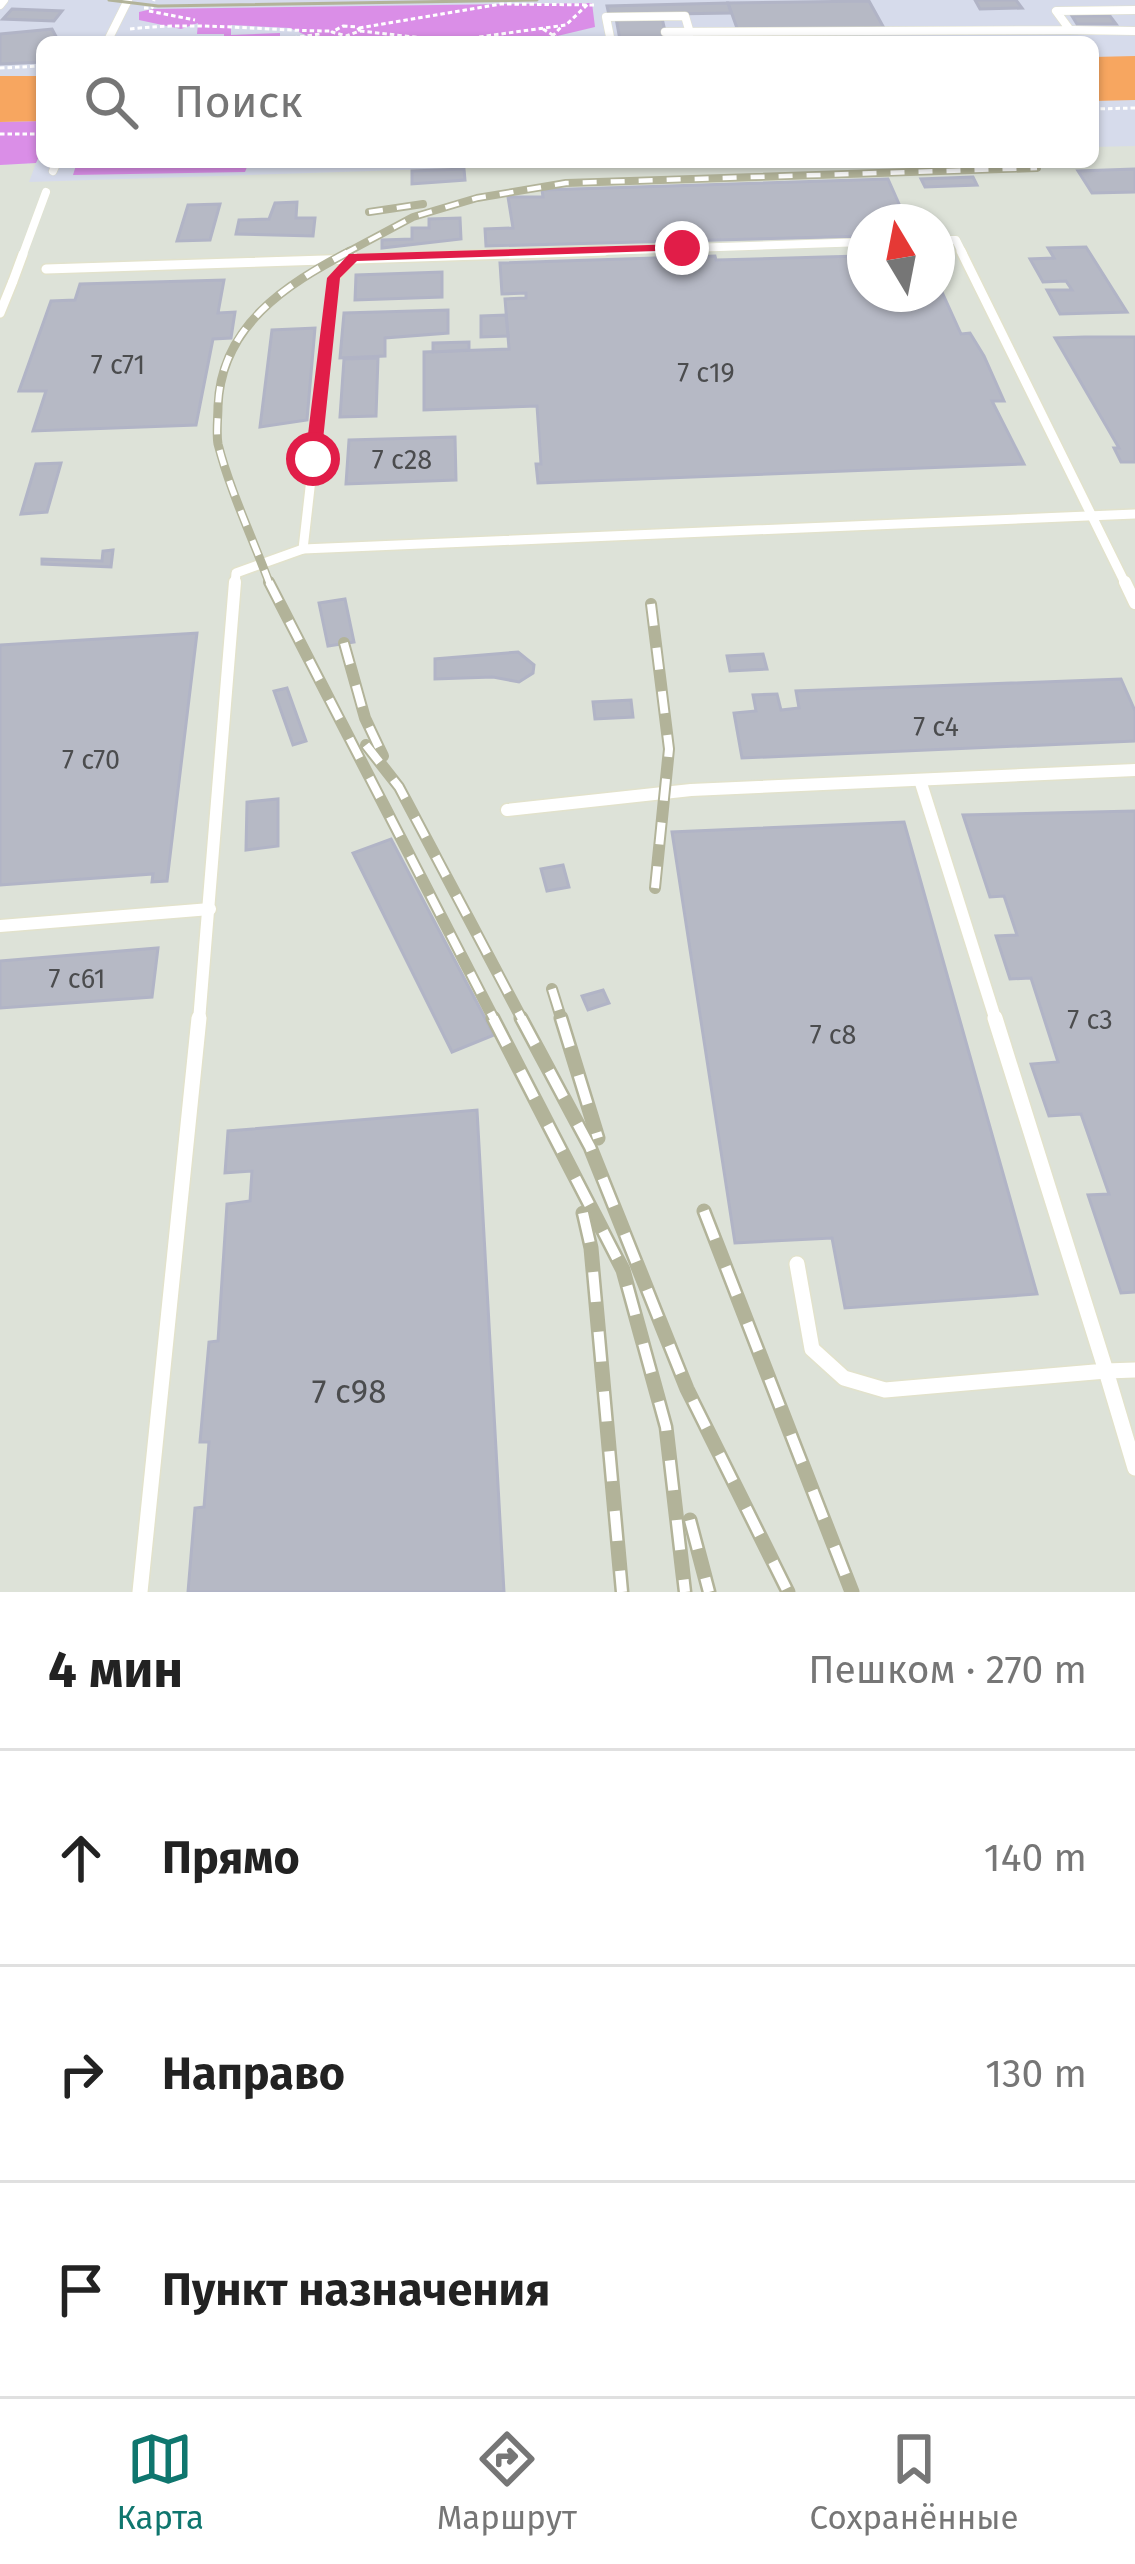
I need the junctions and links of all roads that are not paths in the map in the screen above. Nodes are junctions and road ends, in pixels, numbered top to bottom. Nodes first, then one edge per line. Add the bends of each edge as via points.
1 (128, 0) edge
2 (1135, 10) edge
3 (1070, 30) junction
4 (1135, 31) edge
5 (665, 32) dead end
6 (691, 33) junction
7 (100, 35) dead end
8 (110, 36) edge
9 (613, 36) edge
10 (686, 36) edge
11 (46, 192) dead end
12 (955, 240) edge
13 (847, 243) edge
14 (354, 257) junction
15 (46, 269) dead end
16 (0, 313) edge
17 (1135, 514) edge
18 (1092, 515) junction
19 (303, 549) junction
20 (1135, 603) edge
21 (1135, 770) edge
22 (920, 780) junction
23 (507, 810) dead end
24 (210, 909) junction
25 (0, 926) edge
26 (797, 1264) dead end
27 (1135, 1370) edge
28 (1106, 1371) junction
29 (1135, 1468) edge
30 (140, 1592) edge

1 - 8 lane
2 - 3 lane via 1056,11
3 - 4 lane
3 - 6 lane
5 - 6 lane
6 - 9 lane via 685,16 607,17
6 - 10 lane
7 - 8 lane
11 - 16 lane, bridge
12 - 18 lane
13 - 14 lane
14 - 15 lane
14 - 19 lane via 334,278
17 - 18 lane
18 - 19 lane
18 - 20 lane
19 - 24 lane via 236,573
21 - 22 lane
22 - 23 lane via 691,790
22 - 28 lane
24 - 25 lane
24 - 30 lane
26 - 28 lane via 812,1349 844,1378 885,1390
27 - 28 lane
28 - 29 lane

